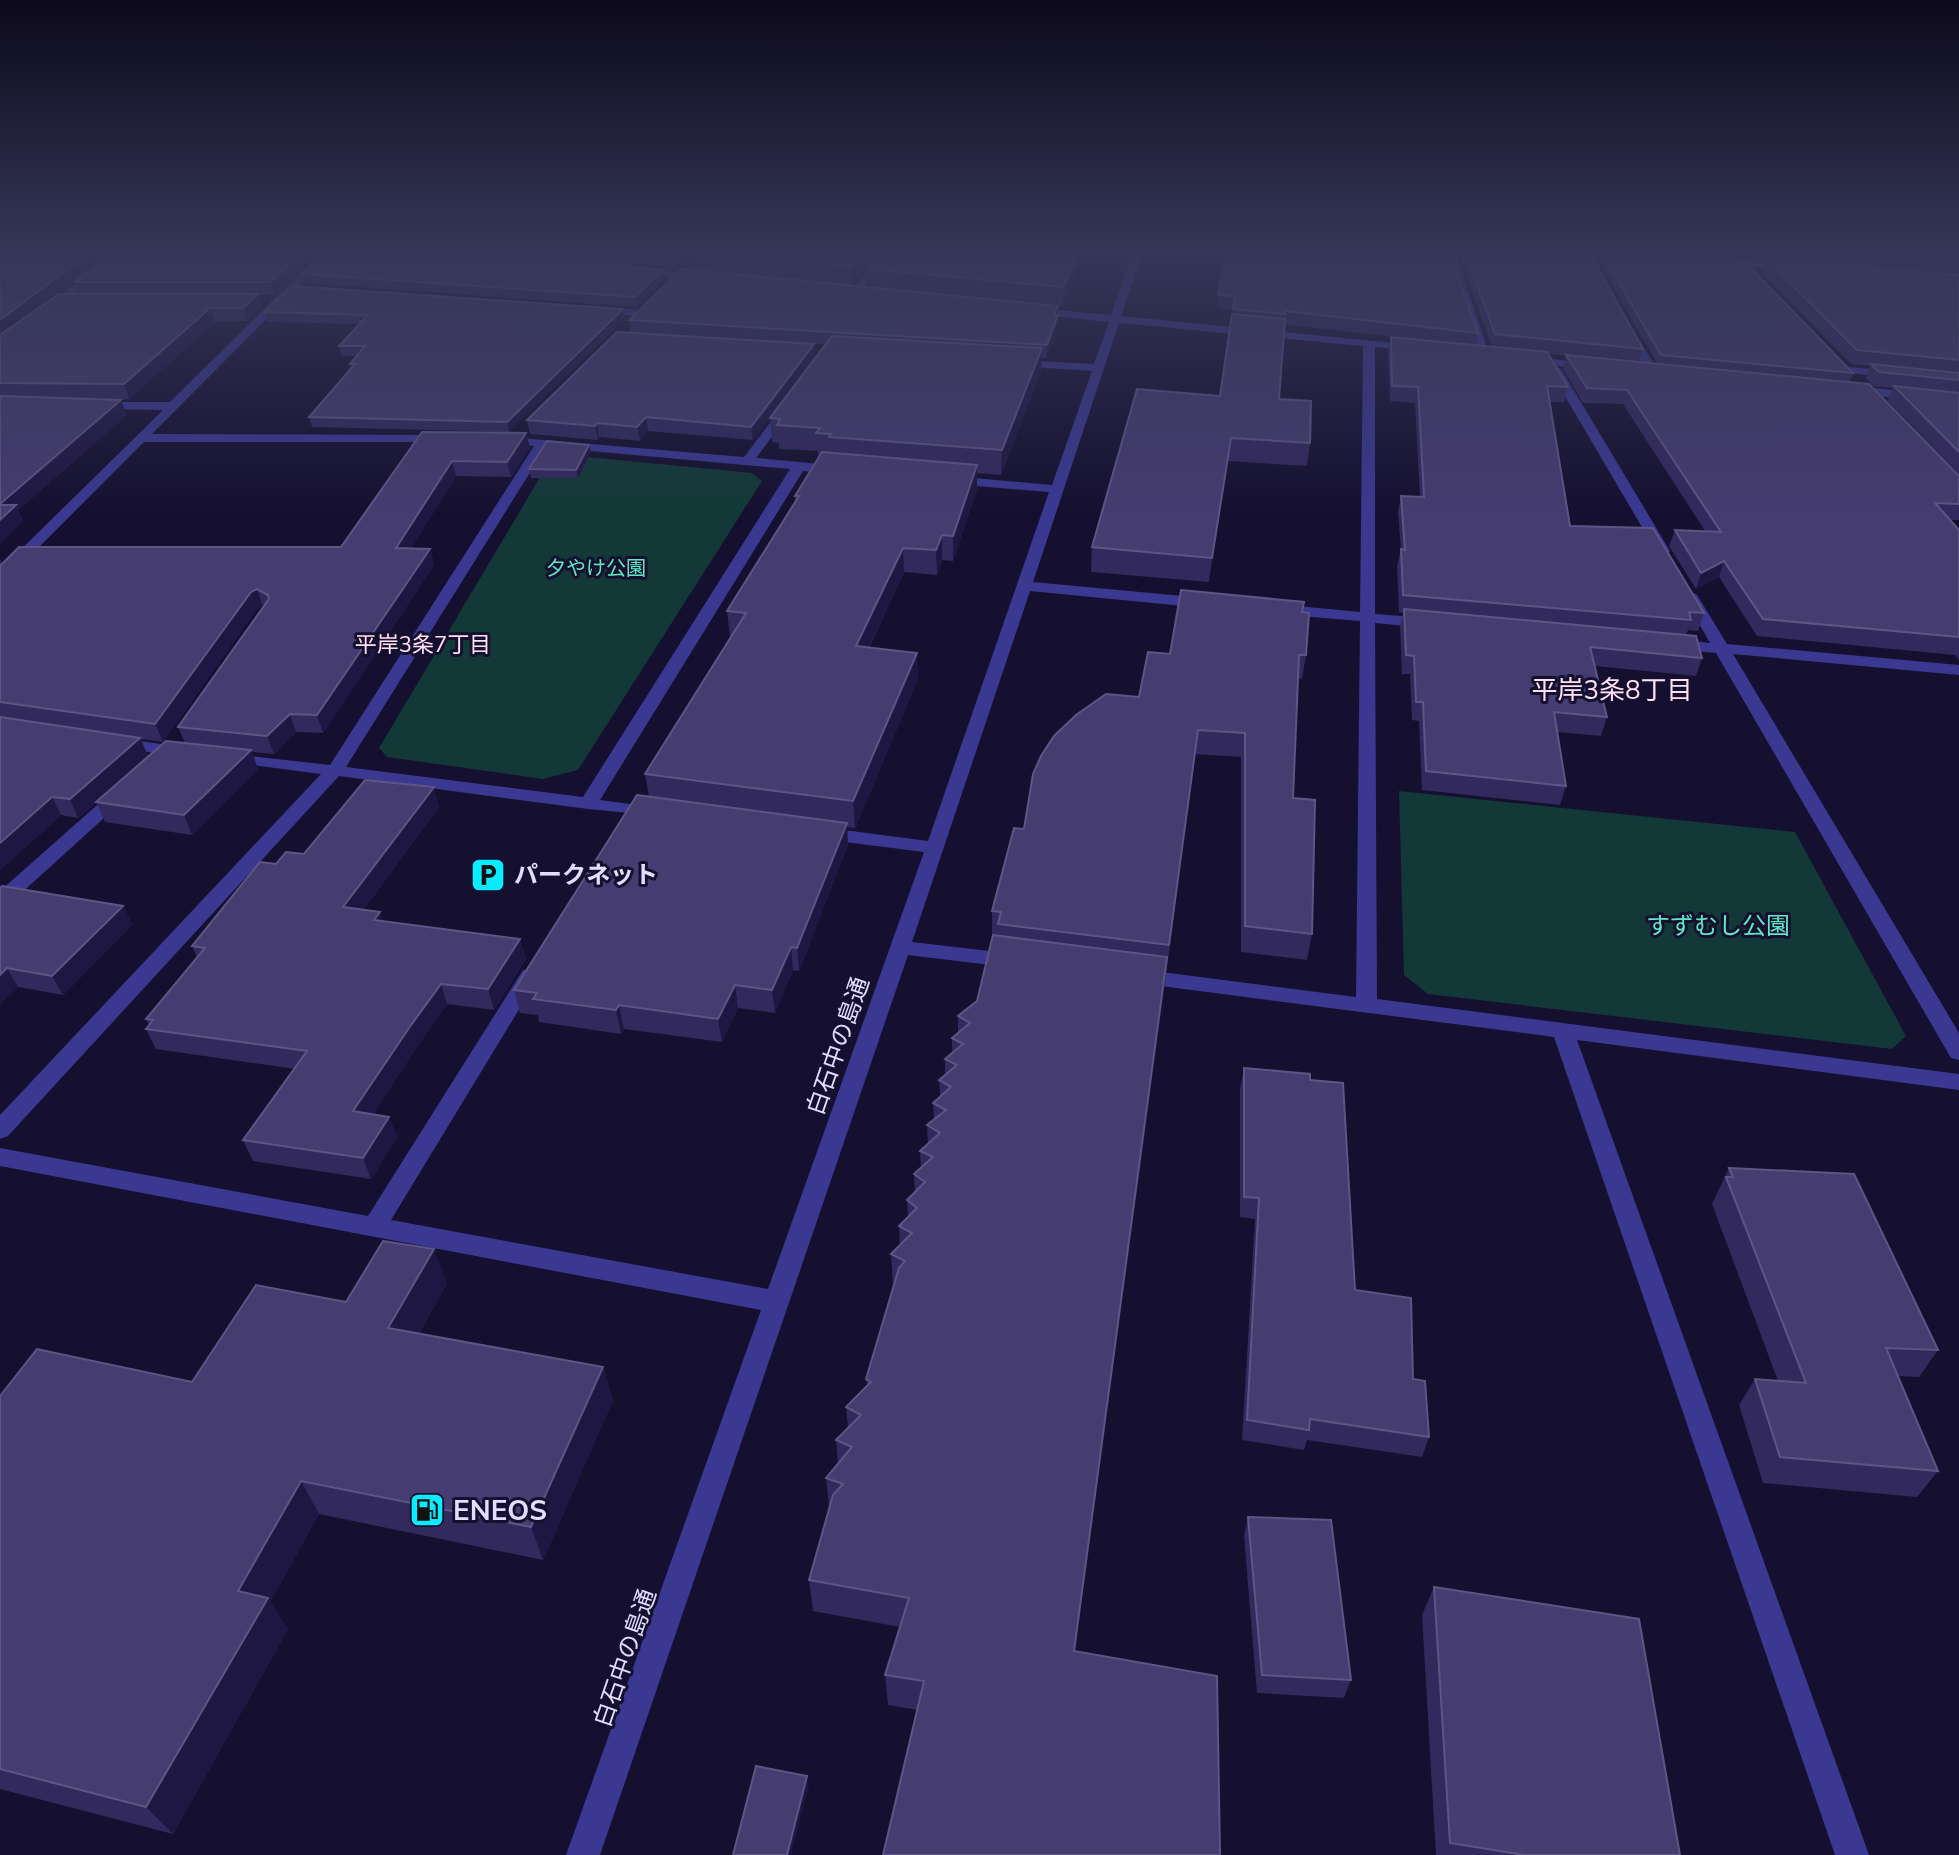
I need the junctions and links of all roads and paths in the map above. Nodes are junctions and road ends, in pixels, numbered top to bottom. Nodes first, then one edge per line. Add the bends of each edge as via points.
1 (241, 339) edge
2 (1109, 339) edge
3 (1316, 339) edge
4 (1480, 339) edge
5 (1634, 339) edge
6 (1369, 344) junction
7 (1428, 349) edge
8 (1472, 354) edge
9 (1486, 355) junction
10 (1499, 356) edge
11 (1512, 358) edge
12 (1838, 360) edge
13 (1004, 362) edge
14 (1550, 362) junction
15 (1609, 367) edge
16 (1100, 368) junction
17 (1638, 370) edge
18 (1848, 370) junction
19 (1652, 371) junction
20 (1667, 373) edge
21 (1905, 376) edge
22 (1837, 389) edge
23 (1868, 392) junction
24 (793, 400) edge
25 (1959, 401) edge
26 (1878, 402) edge
27 (78, 405) edge
28 (172, 406) junction
29 (524, 428) dead end
30 (141, 438) junction
31 (451, 439) edge
32 (482, 439) edge
33 (513, 439) junction
34 (542, 443) junction
35 (748, 461) junction
36 (799, 466) junction
37 (859, 472) edge
38 (935, 478) edge
39 (1056, 489) junction
40 (0, 578) edge
41 (1025, 586) junction
42 (1228, 605) edge
43 (1259, 608) edge
44 (1368, 618) junction
45 (1445, 624) edge
46 (1660, 643) edge
47 (1721, 649) junction
48 (1959, 670) edge
49 (108, 741) edge
50 (174, 744) junction
51 (336, 769) junction
52 (588, 804) junction
53 (677, 815) edge
54 (799, 831) edge
55 (935, 848) junction
56 (0, 902) edge
57 (900, 947) junction
58 (540, 958) edge
59 (1039, 964) edge
60 (1117, 974) edge
61 (1366, 1004) junction
62 (1563, 1032) junction
63 (1959, 1052) edge
64 (1959, 1082) edge
65 (0, 1130) edge
66 (0, 1157) edge
67 (374, 1227) junction
68 (778, 1302) junction
69 (583, 1855) edge
70 (1852, 1855) edge

1 - 28 street
2 - 16 street, 白石中の島通
3 - 6 street
4 - 9 street
5 - 19 street
6 - 7 street
6 - 44 street
8 - 9 street
9 - 10 street
11 - 14 street
12 - 18 street
13 - 16 street
14 - 15 street
14 - 47 street
16 - 39 street, 白石中の島通
17 - 19 street
18 - 21 street
18 - 23 street
19 - 20 street
22 - 23 street
23 - 25 street
23 - 26 street
24 - 35 street
27 - 28 street
28 - 30 street
29 - 33 street
30 - 31 street
30 - 40 street
32 - 33 street
33 - 34 street
34 - 35 street
34 - 51 street
35 - 36 street
36 - 37 street
36 - 52 street
38 - 39 street
39 - 41 street, 白石中の島通
41 - 42 street
41 - 55 street, 白石中の島通
43 - 44 street
44 - 45 street
44 - 61 street
46 - 47 street
47 - 48 street
47 - 63 street
49 - 50 street
50 - 51 street via 207,755
50 - 56 street
51 - 52 street
51 - 65 street
52 - 53 street via 628,816
54 - 55 street
55 - 57 street, 白石中の島通
57 - 59 street
57 - 68 street, 白石中の島通
58 - 67 street
60 - 61 street
61 - 62 street
62 - 64 street
62 - 70 street
66 - 67 street
67 - 68 street
68 - 69 street, 白石中の島通

